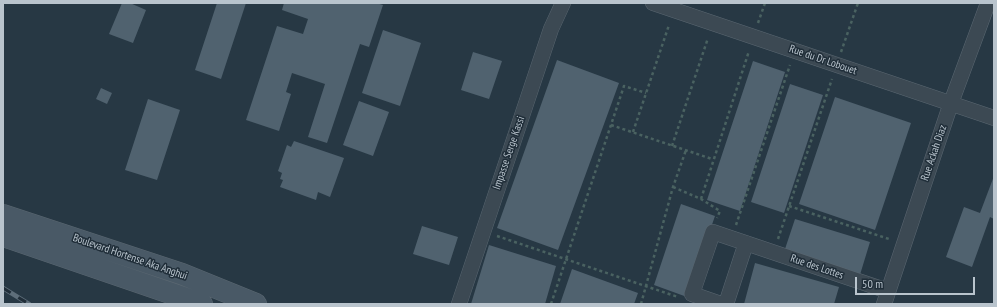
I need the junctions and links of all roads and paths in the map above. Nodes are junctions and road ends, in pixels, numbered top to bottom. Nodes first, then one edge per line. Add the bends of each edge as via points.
1 (563, 3) edge
2 (765, 3) edge
3 (858, 3) edge
4 (988, 3) edge
5 (664, 6) edge
6 (713, 23) junction
7 (753, 37) junction
8 (795, 51) junction
9 (837, 65) junction
10 (646, 93) junction
11 (951, 103) junction
12 (994, 118) edge
13 (611, 125) junction
14 (633, 132) junction
15 (672, 146) junction
16 (686, 150) junction
17 (712, 159) junction
18 (673, 187) junction
19 (701, 199) junction
20 (789, 206) junction
21 (3, 215) edge
22 (483, 231) junction
23 (713, 232) junction
24 (3, 236) edge
25 (739, 241) junction
26 (904, 244) junction
27 (773, 253) junction
28 (566, 260) junction
29 (646, 286) junction
30 (692, 294) junction
31 (886, 298) edge
32 (202, 304) edge
33 (256, 304) edge
34 (459, 304) edge
35 (551, 304) edge
36 (641, 304) edge
37 (721, 304) edge
38 (726, 304) edge

1 - 22 street, Impasse Serge Kassi via 551,29
2 - 7 path
3 - 9 path
4 - 11 street, Rue Ackah Diaz
5 - 6 street, Rue du Dr Lobouet
5 - 10 path
6 - 7 street, Rue du Dr Lobouet
6 - 15 path
7 - 8 street, Rue du Dr Lobouet
7 - 17 path
8 - 9 street, Rue du Dr Lobouet
8 - 25 path
9 - 11 street, Rue du Dr Lobouet
9 - 20 path
10 - 13 path via 624,86
10 - 14 path
11 - 12 street, Rue du Dr Lobouet
11 - 26 street, Rue Ackah Diaz
13 - 14 path
13 - 28 path
14 - 15 path
15 - 16 path
16 - 17 path
16 - 18 path
17 - 19 path
18 - 19 path
18 - 29 path
19 - 23 path via 720,211
20 - 26 path
20 - 27 path
21 - 33 main road, Boulevard Hortense Aka Anghui via 182,274
22 - 28 path
22 - 34 street, Impasse Serge Kassi
23 - 25 street, Rue des Lottes
23 - 30 street
24 - 32 main road, Boulevard Hortense Aka Anghui
25 - 27 street, Rue des Lottes
25 - 38 street
26 - 31 street, Rue Ackah Diaz
27 - 31 street, Rue des Lottes
28 - 29 path
28 - 35 path
29 - 30 path via 689,302
29 - 36 path
30 - 37 street

